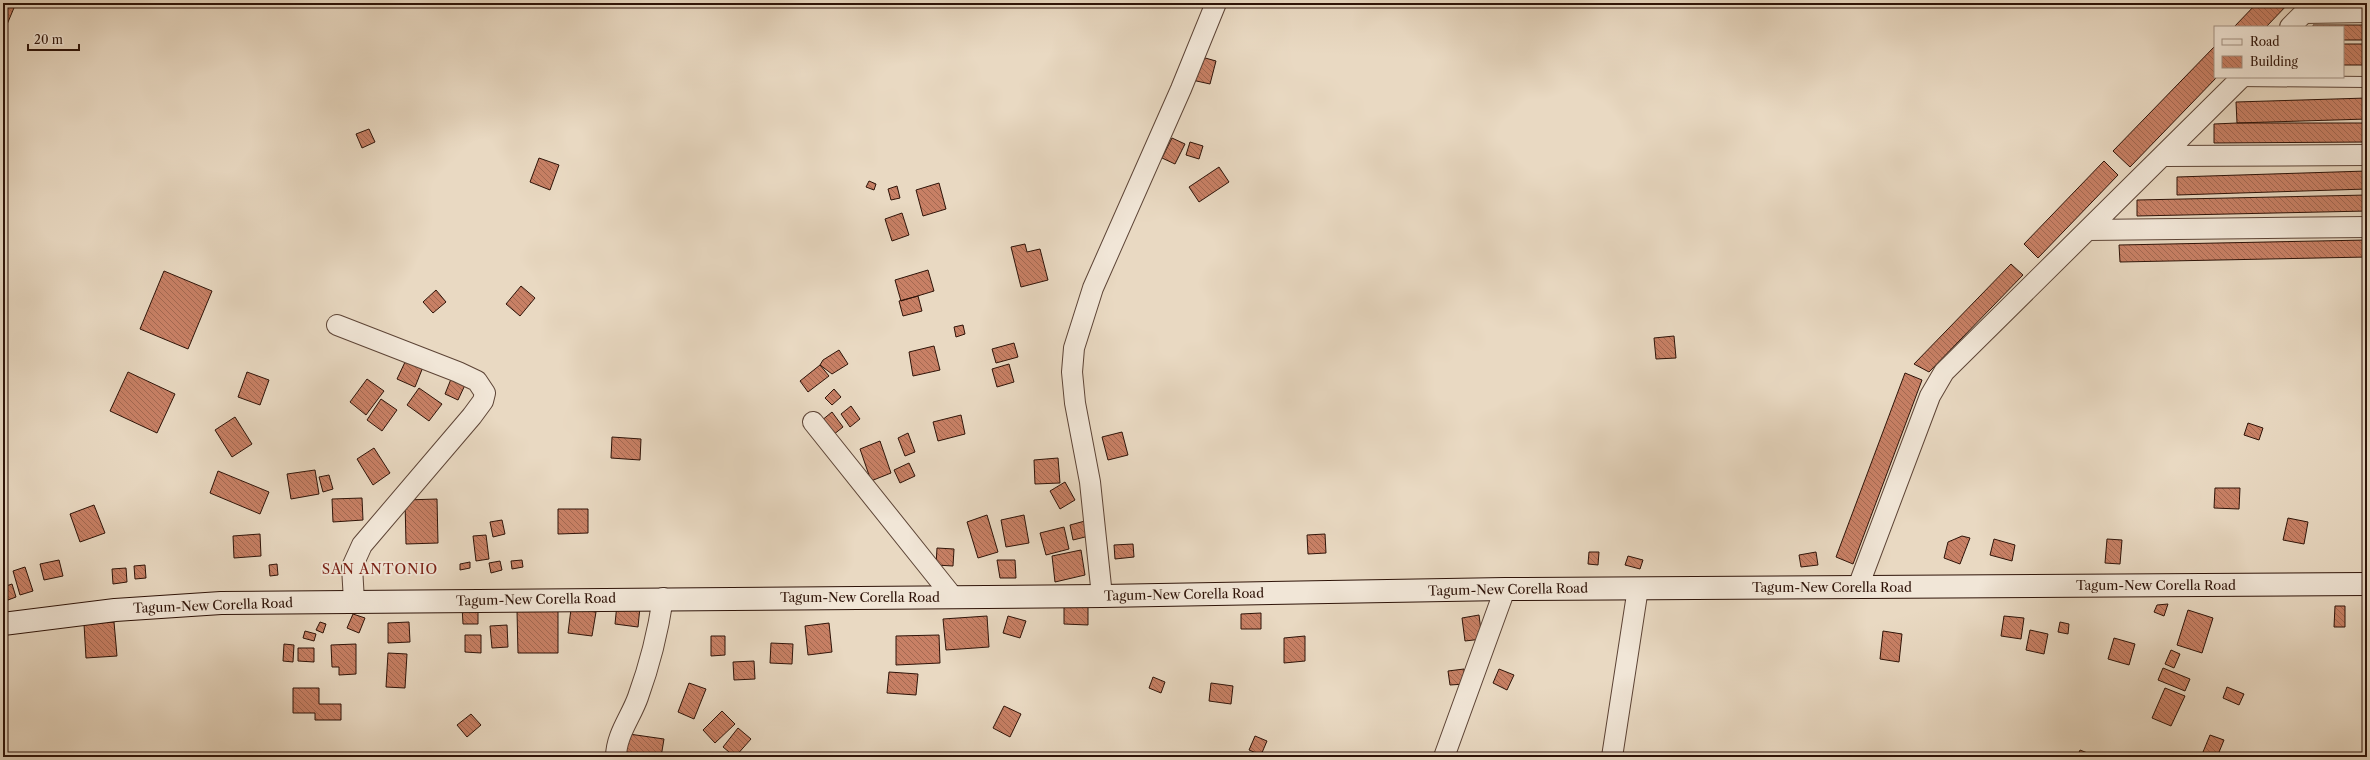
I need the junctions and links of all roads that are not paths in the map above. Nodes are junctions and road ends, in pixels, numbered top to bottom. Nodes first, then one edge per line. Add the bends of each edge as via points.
1 (1216, 3) edge
2 (2309, 8) edge
3 (2367, 12) edge
4 (2291, 26) edge
5 (2240, 79) edge
6 (2367, 82) edge
7 (2367, 155) edge
8 (2163, 156) junction
9 (2367, 227) edge
10 (2088, 230) junction
11 (337, 326) dead end
12 (813, 422) dead end
13 (2367, 584) edge
14 (1858, 587) junction
15 (1638, 588) junction
16 (1505, 589) junction
17 (1102, 596) junction
18 (953, 597) junction
19 (663, 598) junction
20 (354, 601) junction
21 (3, 624) edge
22 (616, 757) edge
23 (1444, 757) edge
24 (1612, 757) edge

1 - 17 street via 1182,89 1093,288 1074,348 1072,372 1075,403 1090,482
2 - 3 street
2 - 4 street
5 - 6 lane
5 - 8 street
7 - 8 street
8 - 10 street
9 - 10 street
10 - 14 street via 1954,362 1936,383
11 - 20 street via 458,372 477,381 485,393 483,401 472,416 362,545 352,568
12 - 18 street
13 - 14 main road, Tagum-New Corella Road
14 - 15 main road, Tagum-New Corella Road
15 - 16 main road, Tagum-New Corella Road
15 - 24 street
16 - 17 main road, Tagum-New Corella Road
16 - 23 street
17 - 18 main road, Tagum-New Corella Road
18 - 19 main road, Tagum-New Corella Road
19 - 20 main road, Tagum-New Corella Road
19 - 22 street via 647,670 634,708 621,733
20 - 21 main road, Tagum-New Corella Road via 221,603 115,610

